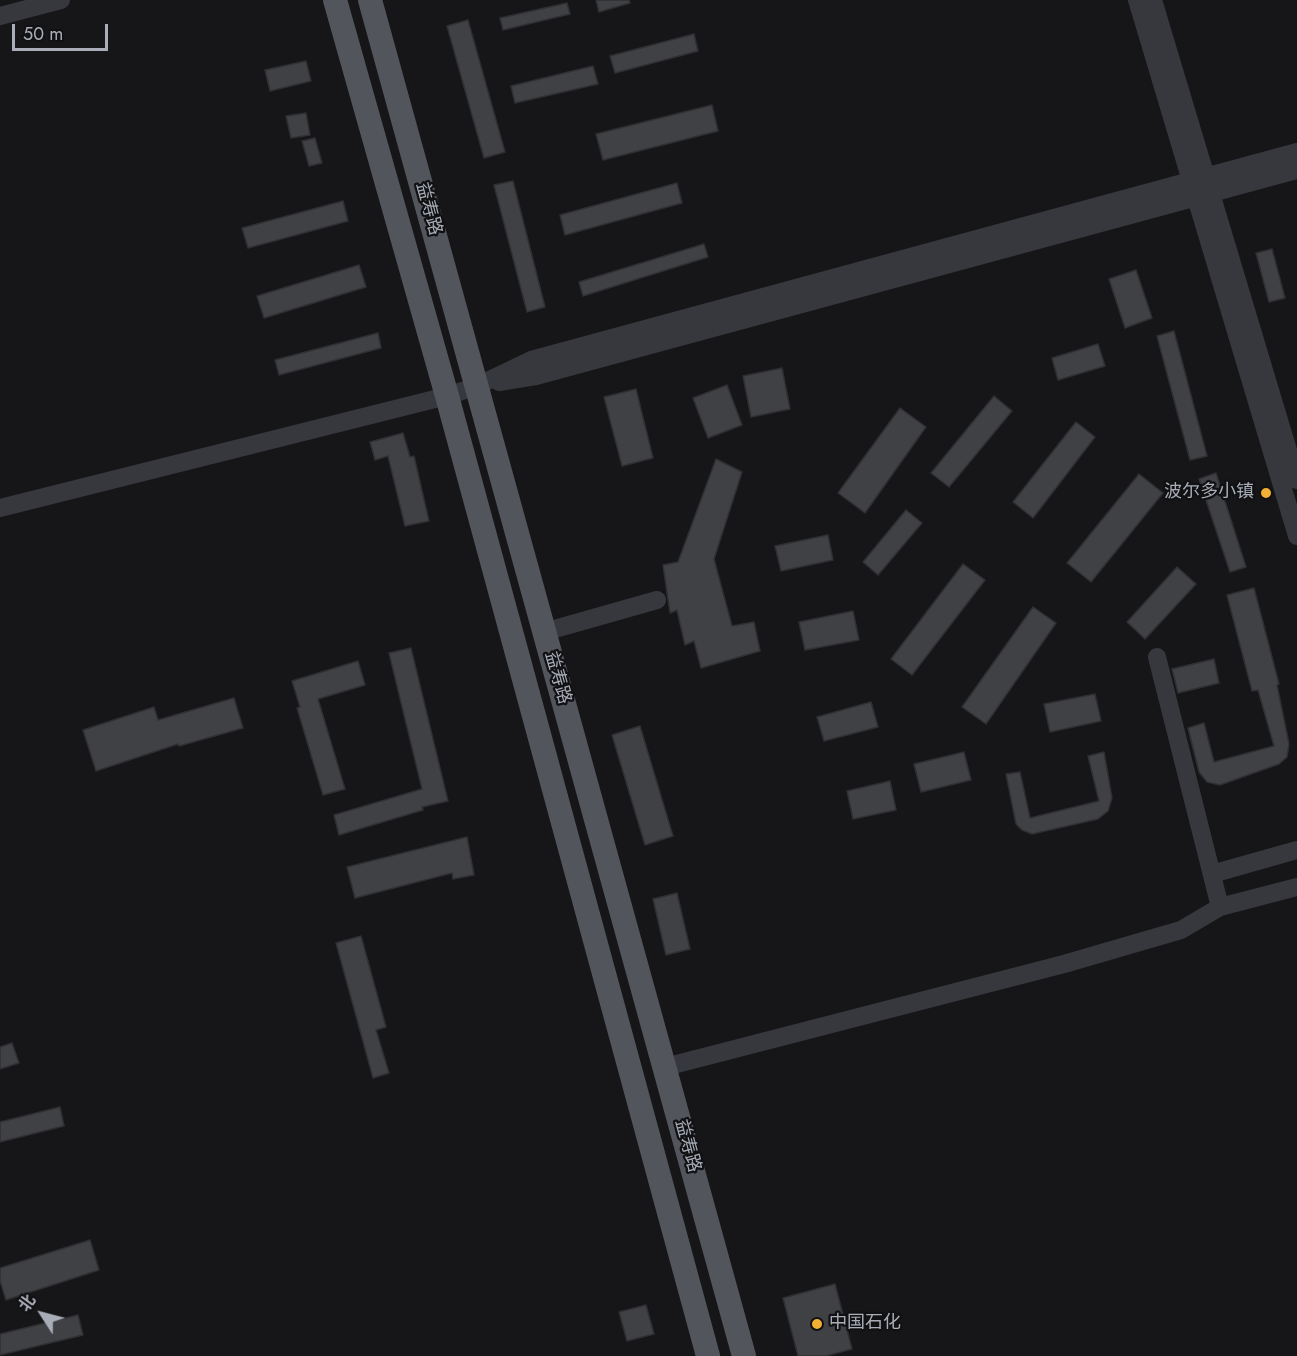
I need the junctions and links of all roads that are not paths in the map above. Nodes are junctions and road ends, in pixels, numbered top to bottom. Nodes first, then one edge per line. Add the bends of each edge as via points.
1 (61, 0) edge
2 (336, 0) edge
3 (370, 0) edge
4 (1137, 0) edge
5 (1153, 0) edge
6 (0, 16) edge
7 (1297, 152) edge
8 (1297, 170) edge
9 (1201, 187) junction
10 (477, 386) junction
11 (447, 396) junction
12 (1297, 480) edge
13 (0, 507) edge
14 (1297, 536) edge
15 (657, 600) dead end
16 (544, 632) junction
17 (1157, 657) dead end
18 (1297, 850) edge
19 (1212, 874) junction
20 (1297, 887) edge
21 (1220, 907) junction
22 (665, 1067) junction
23 (716, 1254) junction
24 (681, 1263) junction
25 (708, 1356) edge
26 (744, 1356) edge

1 - 6 street
2 - 11 main road, 益寿路
3 - 10 main road, 益寿路
4 - 9 street
5 - 9 street
7 - 9 street
8 - 9 street
9 - 10 street via 531,360
9 - 12 street
9 - 14 street
10 - 11 street
10 - 16 main road, 益寿路
11 - 13 street
11 - 24 main road, 益寿路
15 - 16 street
16 - 22 main road, 益寿路
17 - 19 street
18 - 19 street
19 - 21 street
20 - 21 street
21 - 22 street via 1181,930 1064,964
22 - 23 main road, 益寿路
23 - 24 main road
23 - 26 main road, 益寿路
24 - 25 main road, 益寿路

